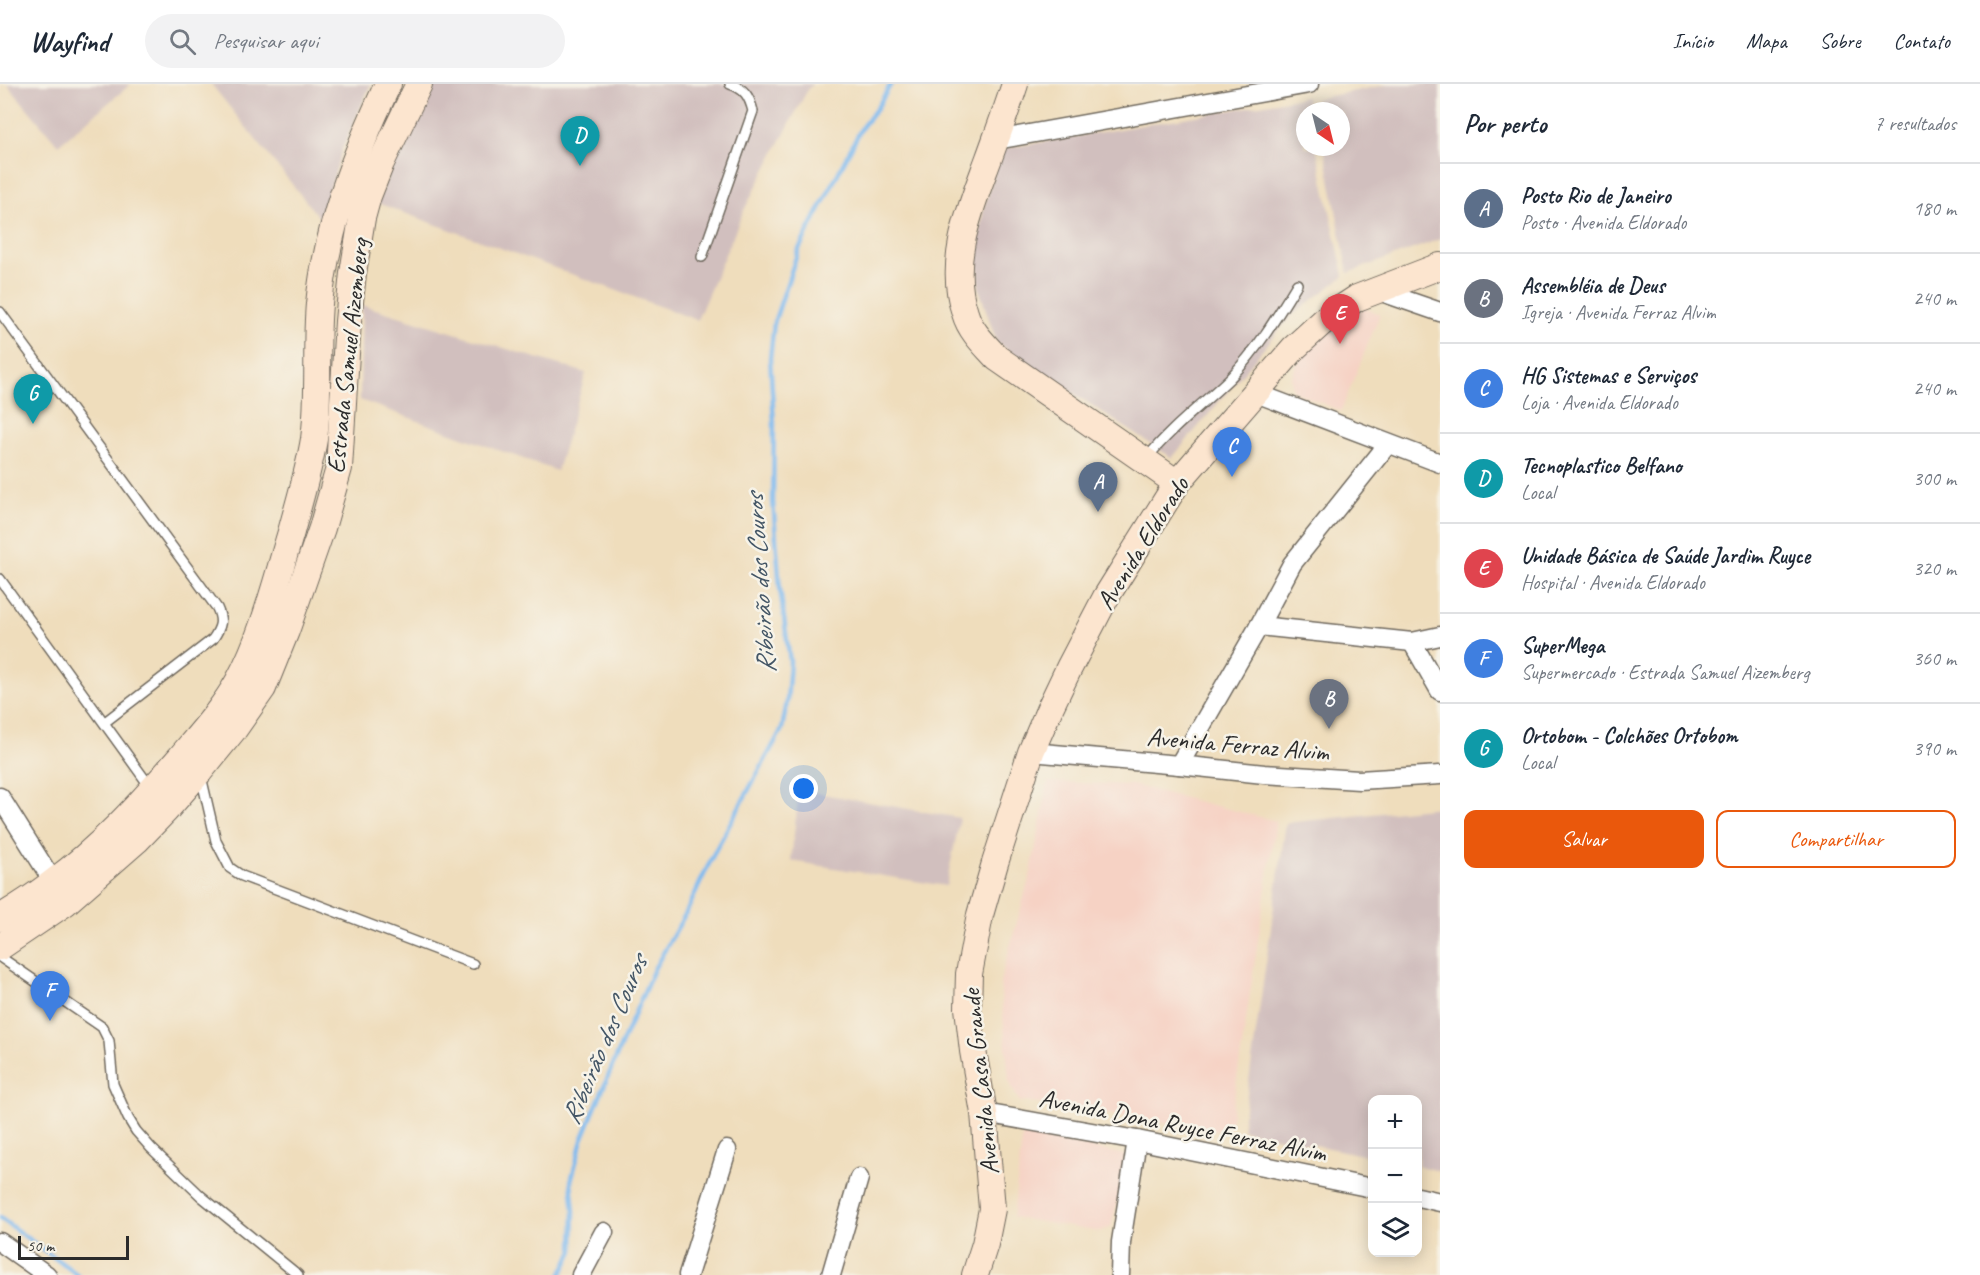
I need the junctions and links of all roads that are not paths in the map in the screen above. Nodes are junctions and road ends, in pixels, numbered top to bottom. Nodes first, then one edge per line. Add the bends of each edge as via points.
1 (388, 84) edge
2 (419, 84) edge
3 (730, 84) edge
4 (1015, 84) edge
5 (1309, 84) edge
6 (996, 140) junction
7 (702, 257) dead end
8 (1440, 266) edge
9 (1297, 284) dead end
10 (1376, 290) junction
11 (0, 312) edge
12 (1440, 312) edge
13 (1256, 393) junction
14 (1388, 444) junction
15 (1145, 461) junction
16 (1440, 463) edge
17 (1177, 483) junction
18 (0, 579) edge
19 (1259, 626) junction
20 (1440, 636) edge
21 (1412, 642) junction
22 (1440, 691) edge
23 (105, 722) junction
24 (1031, 752) junction
25 (1179, 765) junction
26 (200, 771) junction
27 (1440, 775) edge
28 (152, 790) junction
29 (0, 797) edge
30 (54, 882) junction
31 (0, 918) edge
32 (0, 947) edge
33 (0, 957) edge
34 (473, 964) dead end
35 (984, 1113) junction
36 (1137, 1140) junction
37 (727, 1150) dead end
38 (859, 1178) dead end
39 (1368, 1187) edge
40 (1422, 1198) edge
41 (1440, 1202) edge
42 (604, 1232) dead end
43 (0, 1242) edge
44 (47, 1275) edge
45 (298, 1275) edge
46 (581, 1275) edge
47 (688, 1275) edge
48 (831, 1275) edge
49 (975, 1275) edge
50 (1120, 1275) edge

1 - 28 main road, Estrada Samuel Aizemberg via 354,160 326,256 319,306 314,441 300,500 252,653 237,684 201,734
2 - 26 main road, Estrada Samuel Aizemberg via 381,163 362,218 349,311 339,468 318,538 262,688
3 - 7 lane via 750,97 753,111
4 - 6 main road
5 - 6 street
6 - 15 main road via 966,220 958,267 965,316 997,358
8 - 10 main road, Avenida Eldorado
9 - 15 lane via 1268,332 1231,376
10 - 12 street
10 - 13 main road, Avenida Eldorado via 1339,308 1312,330
11 - 23 lane via 222,619 213,639
13 - 14 street
13 - 17 main road, Avenida Eldorado
14 - 16 street
14 - 19 street via 1293,564
15 - 17 main road
17 - 24 main road, Avenida Eldorado via 1106,597
18 - 23 lane
19 - 21 street
19 - 25 street
20 - 21 street
21 - 22 street
23 - 28 lane
24 - 25 street, Avenida Ferraz Alvim
24 - 35 main road, Avenida Casa Grande via 980,915 969,974 968,1008
25 - 27 street, Avenida Ferraz Alvim via 1359,780
26 - 32 main road, Estrada Samuel Aizemberg via 166,810 100,873 65,903
26 - 34 lane via 216,841 230,868 242,876
28 - 30 main road, Estrada Samuel Aizemberg via 103,841
29 - 30 street
30 - 31 main road, Estrada Samuel Aizemberg
33 - 45 lane via 102,1028 109,1041 112,1084 136,1131 201,1196
35 - 36 street, Avenida Dona Ruyce Ferraz Alvim
35 - 49 main road, Avenida Casa Grande via 992,1209
36 - 39 street, Avenida Dona Ruyce Ferraz Alvim
36 - 50 street via 1121,1242
37 - 47 street
38 - 48 street
40 - 41 street
42 - 46 street
43 - 44 street

